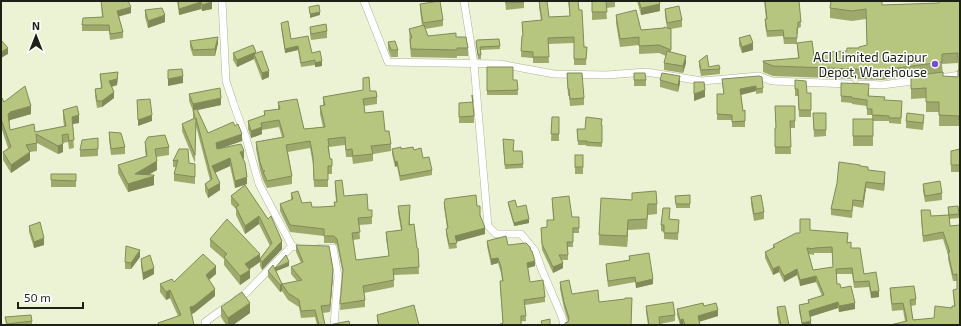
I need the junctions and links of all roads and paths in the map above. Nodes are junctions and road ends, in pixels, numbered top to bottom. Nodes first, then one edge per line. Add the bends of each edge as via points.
1 (222, 1) edge
2 (364, 1) edge
3 (464, 1) edge
4 (474, 64) junction
5 (960, 75) edge
6 (292, 246) junction
7 (207, 325) edge
8 (334, 325) edge
9 (564, 325) edge

1 - 6 street via 226,81 259,184
2 - 4 street via 388,62
3 - 4 street
4 - 5 street via 500,64 554,74 607,75 646,72 702,81 759,76 772,81 882,85
4 - 9 street via 488,226 496,234 521,234 535,251
6 - 7 street via 246,293 206,322
6 - 8 street via 332,248 338,276

